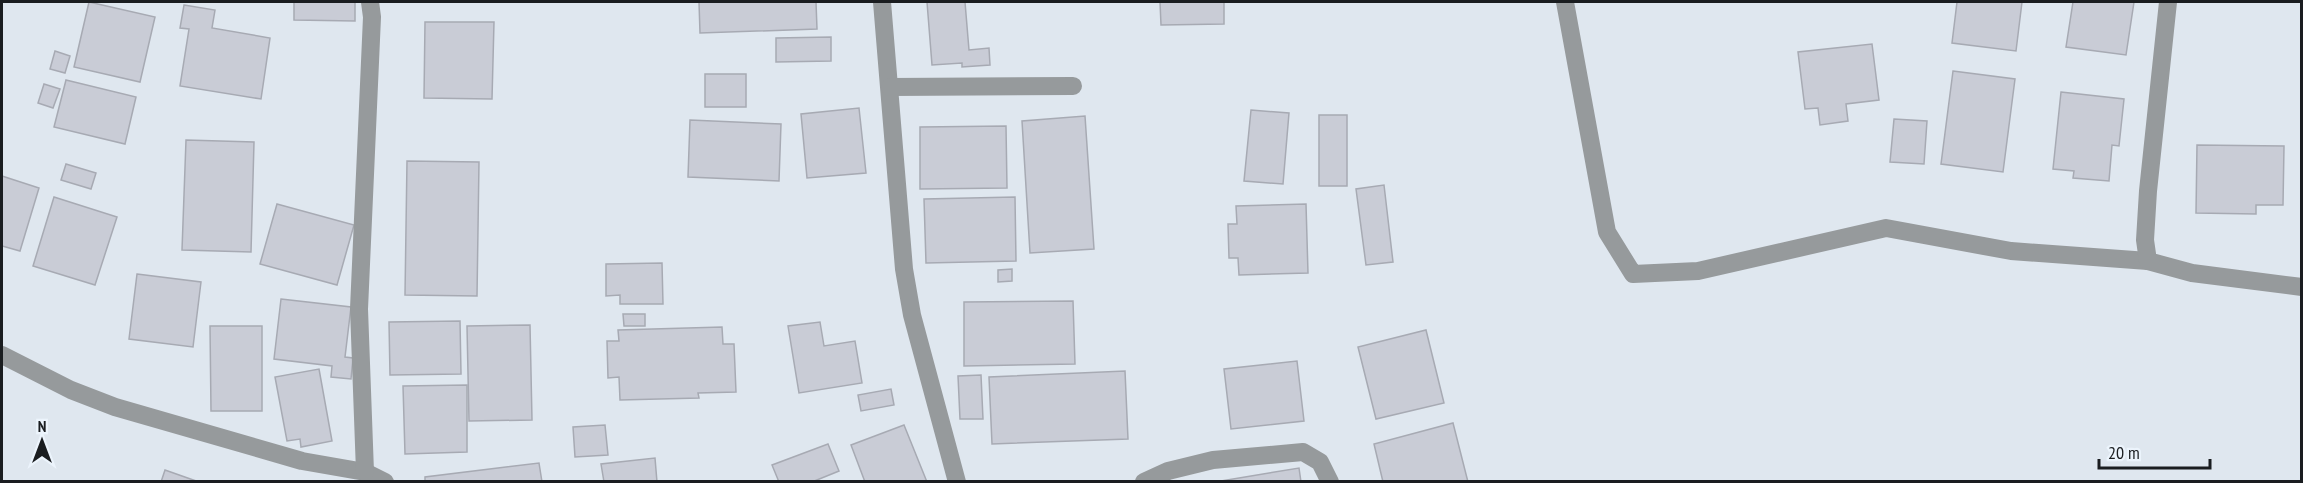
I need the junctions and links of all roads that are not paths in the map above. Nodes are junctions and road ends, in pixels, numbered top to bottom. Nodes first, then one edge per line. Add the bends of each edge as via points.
1 (370, 2) edge
2 (882, 2) edge
3 (1564, 2) edge
4 (2168, 2) edge
5 (1073, 86) dead end
6 (890, 87) junction
7 (2148, 261) junction
8 (2301, 287) edge
9 (2, 355) edge
10 (365, 472) junction
11 (385, 482) edge
12 (957, 482) edge
13 (1144, 482) edge
14 (1330, 482) edge

1 - 10 street via 359,309
2 - 6 street
3 - 7 street via 1607,232 1633,274 1698,271 1886,228 2011,252
4 - 7 street via 2148,191
5 - 6 street
6 - 12 street via 904,269 912,315
7 - 8 street via 2192,273
9 - 10 street via 115,407 302,461
10 - 11 street
13 - 14 street via 1168,471 1212,460 1303,452 1320,462

